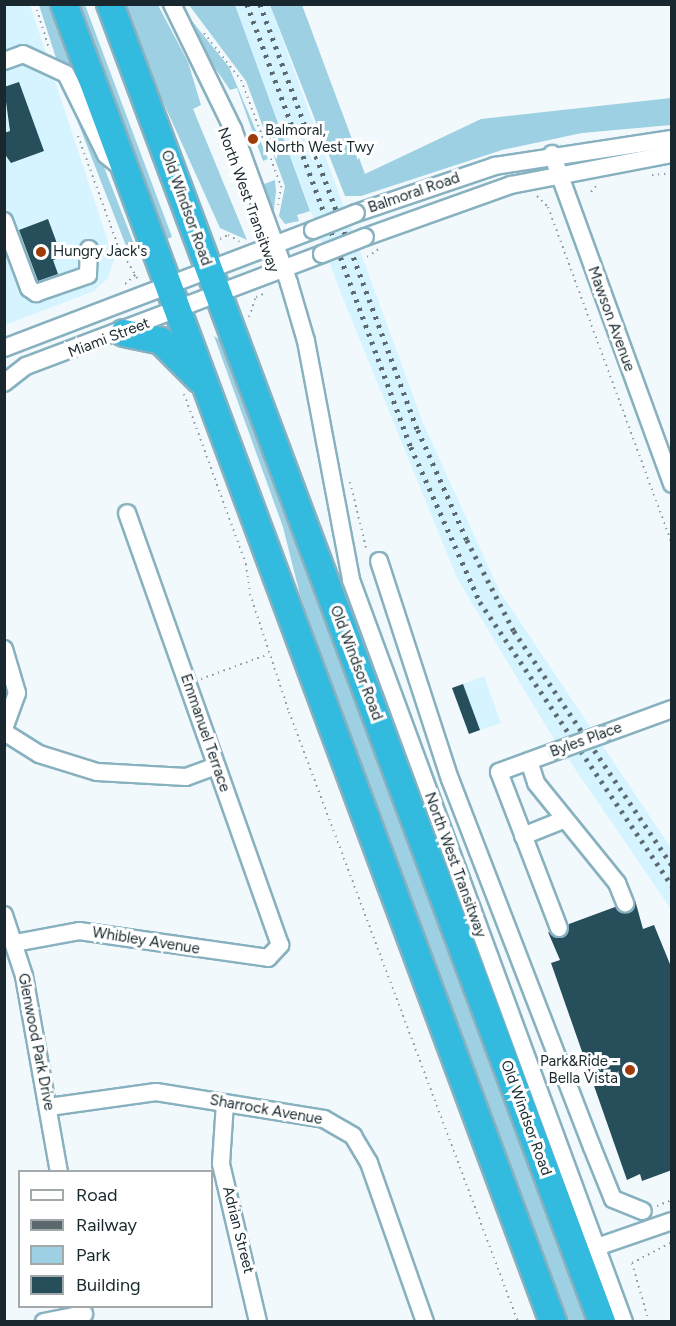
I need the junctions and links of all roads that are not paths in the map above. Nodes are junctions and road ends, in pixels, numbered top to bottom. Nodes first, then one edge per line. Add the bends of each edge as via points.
1 (64, 4) edge
2 (110, 4) edge
3 (165, 4) edge
4 (172, 4) edge
5 (4, 61) edge
6 (672, 139) edge
7 (552, 154) junction
8 (672, 154) edge
9 (125, 170) junction
10 (558, 174) junction
11 (4, 221) edge
12 (270, 247) junction
13 (89, 249) dead end
14 (209, 271) junction
15 (279, 271) junction
16 (217, 295) junction
17 (172, 299) junction
18 (124, 333) junction
19 (4, 348) edge
20 (4, 383) edge
21 (193, 388) junction
22 (672, 484) edge
23 (127, 513) dead end
24 (379, 561) dead end
25 (4, 649) edge
26 (672, 709) edge
27 (4, 730) edge
28 (529, 761) junction
29 (216, 766) junction
30 (563, 820) junction
31 (523, 836) junction
32 (625, 903) dead end
33 (4, 915) edge
34 (559, 928) dead end
35 (15, 944) junction
36 (277, 953) joint
37 (225, 1102) junction
38 (49, 1107) junction
39 (59, 1170) edge
40 (643, 1211) dead end
41 (672, 1221) edge
42 (597, 1247) junction
43 (84, 1314) edge
44 (44, 1322) edge
45 (258, 1322) edge
46 (425, 1322) edge
47 (553, 1322) edge
48 (602, 1322) edge
49 (624, 1322) edge

1 - 9 highway
2 - 14 highway, Old Windsor Road
3 - 12 street, North West Transitway via 217,116
4 - 12 street, North West Transitway via 221,99
5 - 9 street via 23,54 66,74 106,154
6 - 7 street, Balmoral Road
7 - 10 street, Mawson Avenue
7 - 12 street, Balmoral Road, bridge via 495,166
8 - 10 street, Balmoral Road
9 - 17 highway
10 - 15 street, Balmoral Road, bridge via 453,203 372,242 322,254
10 - 22 street, Mawson Avenue
11 - 13 street via 29,288 36,293 88,275
12 - 14 street, Balmoral Road
12 - 15 street, North West Transitway
14 - 16 highway, Old Windsor Road
14 - 17 street, Balmoral Road
15 - 16 street, Balmoral Road
15 - 42 street, North West Transitway via 306,341 351,580
16 - 17 street, Miami Street
16 - 48 highway, Old Windsor Road
17 - 18 street, Miami Street
17 - 19 street, Miami Street
17 - 21 highway
18 - 20 street, Miami Street via 26,366
18 - 21 highway via 161,341
21 - 47 highway
23 - 29 street, Emmanuel Terrace
24 - 40 street via 450,778 591,1147 613,1199
25 - 27 street via 17,693
26 - 28 street, Byles Place, bridge
27 - 29 street via 39,754 97,772 186,777
28 - 30 street via 536,783
28 - 31 street, Byles Place via 500,772
29 - 36 street, Emmanuel Terrace via 277,934
30 - 31 street
30 - 32 street via 617,883
31 - 34 street
33 - 35 street, Glenwood Park Drive
35 - 36 street, Whibley Avenue via 79,931 255,958
35 - 38 street, Glenwood Park Drive
37 - 38 street, Sharrock Avenue via 139,1092
37 - 45 street, Adrian Street via 221,1164
37 - 46 street, Sharrock Avenue via 324,1119 353,1136 369,1163
38 - 39 street, Glenwood Park Drive
41 - 42 street
42 - 49 street, North West Transitway
43 - 44 street

